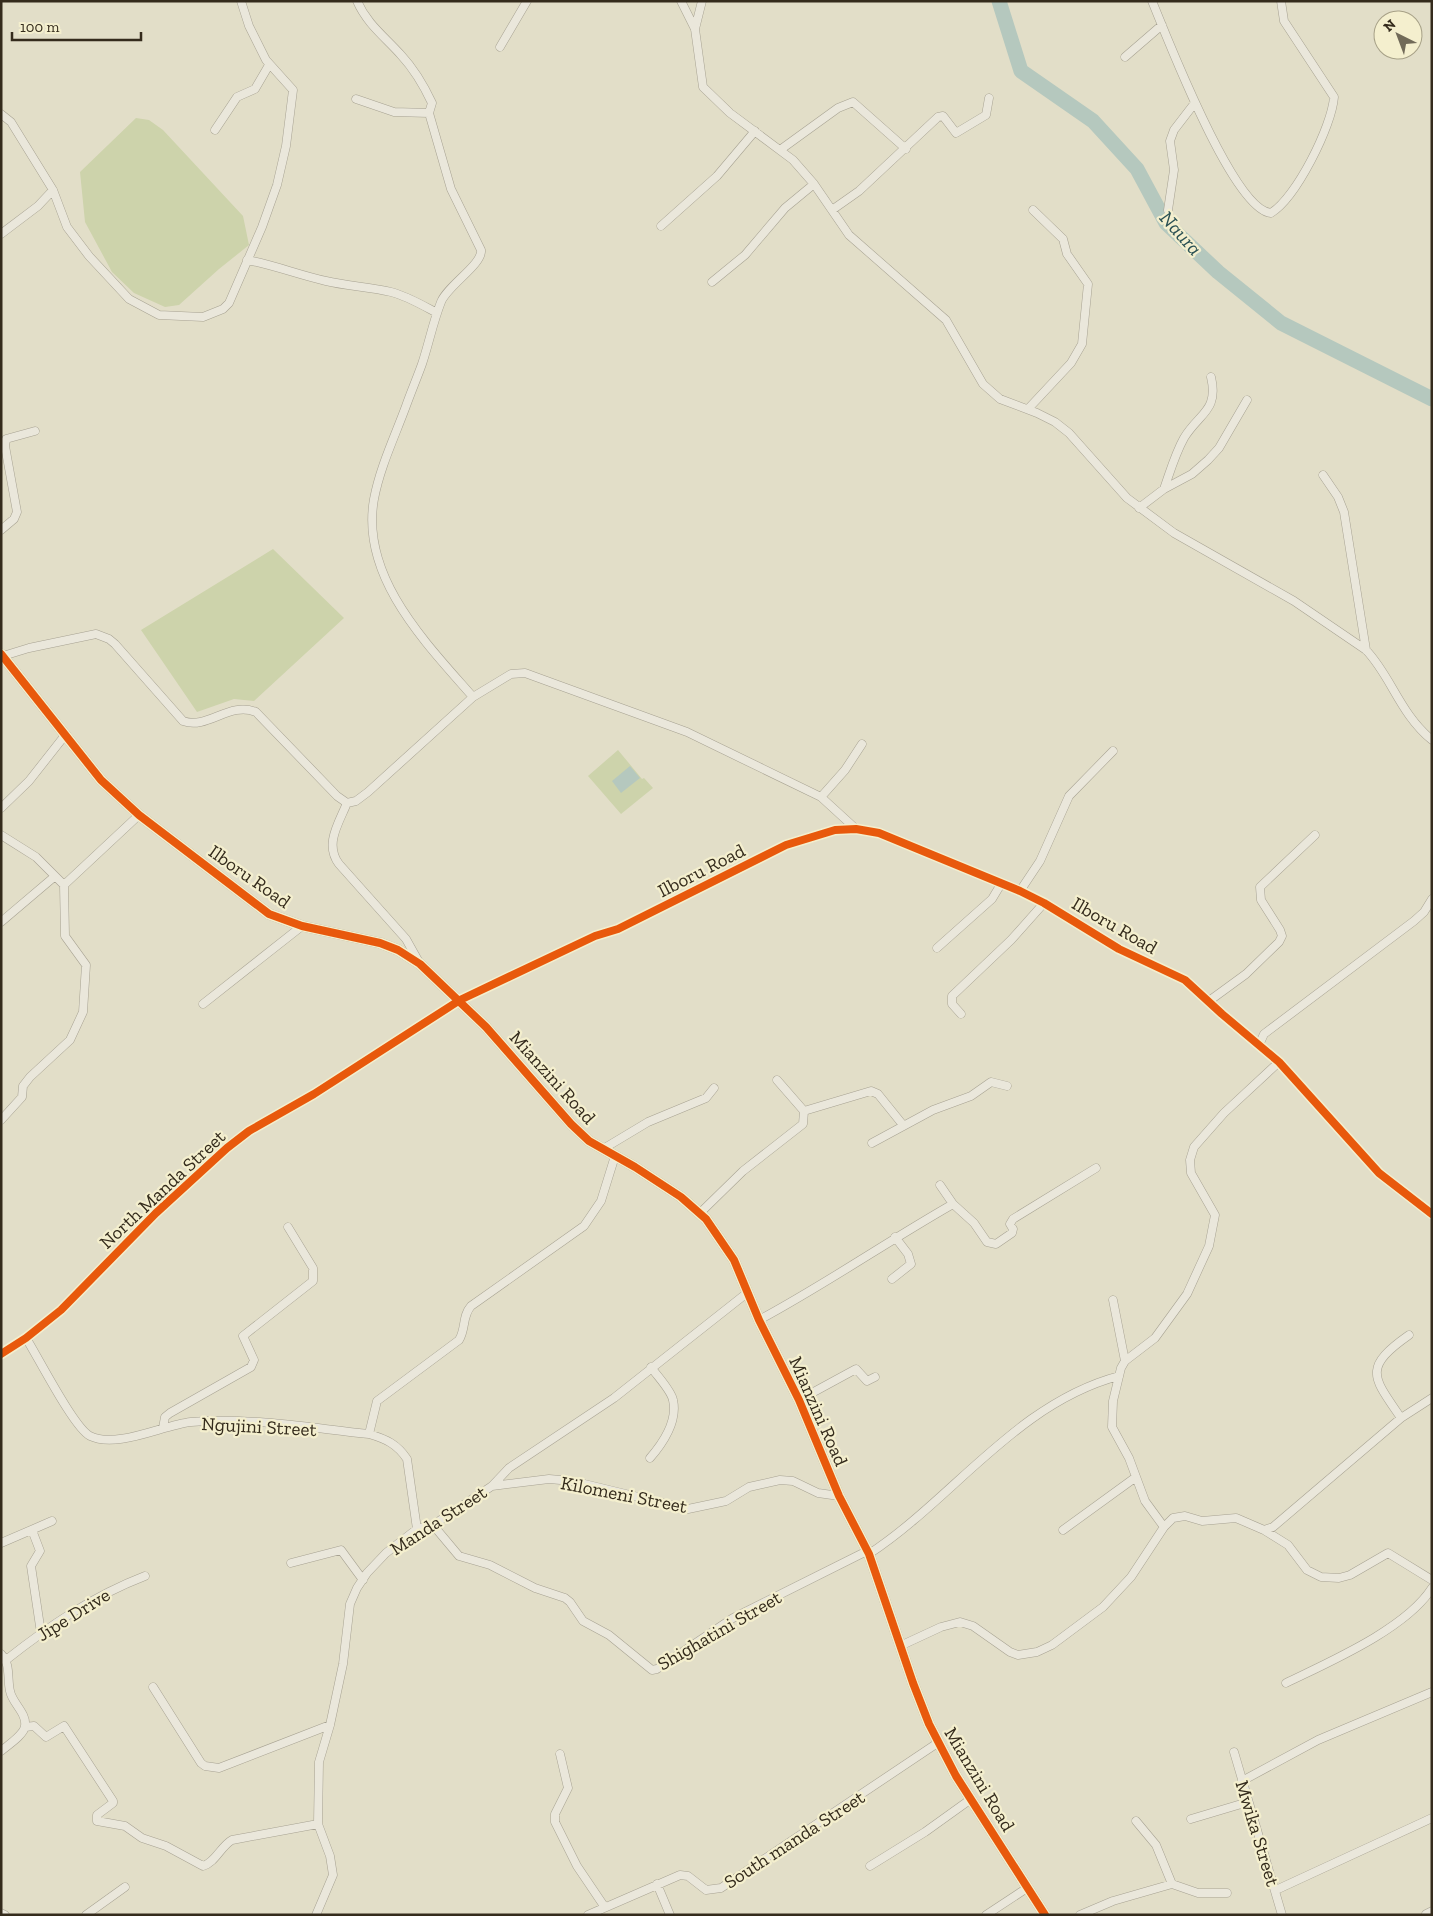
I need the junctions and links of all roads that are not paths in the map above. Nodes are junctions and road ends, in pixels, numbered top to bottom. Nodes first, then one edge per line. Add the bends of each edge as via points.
1 (241, 1) edge
2 (357, 1) edge
3 (527, 1) edge
4 (681, 1) edge
5 (702, 1) edge
6 (1152, 1) edge
7 (1281, 1) edge
8 (1162, 25) junction
9 (695, 29) junction
10 (500, 47) dead end
11 (1125, 57) dead end
12 (269, 65) junction
13 (989, 98) dead end
14 (356, 99) dead end
15 (1194, 104) junction
16 (429, 113) junction
17 (1, 114) edge
18 (215, 130) dead end
19 (755, 131) junction
20 (906, 149) junction
21 (780, 150) junction
22 (814, 184) junction
23 (53, 190) junction
24 (832, 210) junction
25 (1033, 210) dead end
26 (1168, 210) dead end
27 (661, 226) dead end
28 (1, 234) edge
29 (248, 260) junction
30 (712, 282) dead end
31 (437, 313) junction
32 (1210, 377) dead end
33 (1247, 400) dead end
34 (1028, 409) junction
35 (36, 431) dead end
36 (1323, 475) dead end
37 (1164, 489) junction
38 (1139, 508) junction
39 (1, 530) edge
40 (1366, 650) junction
41 (2, 655) edge
42 (473, 697) junction
43 (66, 734) junction
44 (1432, 740) edge
45 (862, 744) dead end
46 (1113, 751) dead end
47 (821, 798) junction
48 (347, 803) junction
49 (1, 808) edge
50 (139, 815) junction
51 (856, 828) junction
52 (1, 835) edge
53 (1315, 835) dead end
54 (54, 877) junction
55 (1001, 884) junction
56 (64, 886) junction
57 (1020, 891) junction
58 (1432, 899) edge
59 (1044, 903) junction
60 (1, 922) edge
61 (302, 926) junction
62 (937, 948) dead end
63 (420, 964) junction
64 (460, 1000) junction
65 (1209, 1001) junction
66 (203, 1004) dead end
67 (961, 1014) dead end
68 (1260, 1045) junction
69 (1279, 1062) junction
70 (777, 1080) dead end
71 (1008, 1086) dead end
72 (714, 1088) dead end
73 (804, 1111) junction
74 (1, 1120) edge
75 (903, 1125) junction
76 (872, 1143) dead end
77 (604, 1149) junction
78 (615, 1156) junction
79 (1096, 1168) dead end
80 (940, 1185) dead end
81 (953, 1204) junction
82 (700, 1213) junction
83 (1432, 1214) edge
84 (288, 1227) dead end
85 (895, 1237) junction
86 (892, 1279) dead end
87 (748, 1293) junction
88 (1113, 1300) dead end
89 (760, 1320) junction
90 (1409, 1335) dead end
91 (26, 1338) junction
92 (1, 1354) edge
93 (1125, 1361) junction
94 (651, 1368) junction
95 (1119, 1376) junction
96 (875, 1377) dead end
97 (1432, 1398) edge
98 (798, 1400) junction
99 (1401, 1418) junction
100 (163, 1428) junction
101 (369, 1434) junction
102 (650, 1458) dead end
103 (1136, 1477) junction
104 (492, 1486) junction
105 (839, 1496) junction
106 (52, 1520) dead end
107 (433, 1525) junction
108 (1164, 1527) junction
109 (417, 1529) junction
110 (32, 1530) junction
111 (1063, 1530) dead end
112 (1264, 1530) junction
113 (1, 1543) edge
114 (868, 1552) junction
115 (291, 1564) dead end
116 (145, 1576) dead end
117 (363, 1580) junction
118 (1432, 1580) edge
119 (1432, 1588) edge
120 (41, 1633) junction
121 (900, 1646) junction
122 (4, 1657) edge
123 (1286, 1683) dead end
124 (153, 1687) dead end
125 (1432, 1692) edge
126 (330, 1725) junction
127 (25, 1727) junction
128 (939, 1742) junction
129 (1, 1751) edge
130 (1234, 1752) dead end
131 (560, 1754) dead end
132 (1242, 1782) junction
133 (971, 1799) junction
134 (1248, 1802) junction
135 (1432, 1818) edge
136 (1191, 1819) dead end
137 (1136, 1820) dead end
138 (318, 1824) junction
139 (870, 1866) dead end
140 (657, 1884) junction
141 (1172, 1884) junction
142 (125, 1887) dead end
143 (1027, 1888) junction
144 (1276, 1890) junction
145 (1227, 1893) dead end
146 (604, 1906) junction
147 (1, 1913) edge
148 (5, 1915) edge
149 (86, 1915) edge
150 (316, 1915) edge
151 (588, 1915) edge
152 (670, 1915) edge
153 (986, 1915) edge
154 (1045, 1915) edge
155 (1080, 1915) edge
156 (1282, 1915) edge

1 - 12 street via 254,38
2 - 16 street via 369,22 400,53 424,86 432,104
3 - 10 street
4 - 9 street
5 - 9 street
6 - 8 street
7 - 15 street via 1284,21 1334,97 1328,121 1309,162 1277,210 1264,213 1255,206
8 - 11 street
8 - 15 street
9 - 19 street via 703,87
12 - 18 street via 255,89 237,96
12 - 29 street via 293,90 293,105 277,184
13 - 20 street via 986,115 959,132 954,132 946,119 940,116
14 - 16 street via 394,112
15 - 26 street via 1174,130 1170,141 1174,170
16 - 31 street via 451,189 482,254 449,289
17 - 23 street via 11,122
19 - 21 street
19 - 27 street via 717,176
20 - 21 street via 853,102 838,108
20 - 24 street
21 - 22 street via 794,160
22 - 24 street
22 - 30 street via 785,208 745,255
23 - 28 street via 38,206
23 - 29 street via 64,222 89,256 129,299 159,315 202,317 223,309 233,296
24 - 34 street via 856,242 946,320 983,384 1000,399
25 - 34 street via 1063,240 1067,254 1088,284 1082,344 1071,363
29 - 31 street via 324,281 390,291
31 - 42 street via 422,363 380,474 371,519 372,539 382,571 409,620
32 - 37 street via 1214,398 1186,435
33 - 37 street via 1219,448 1208,460 1192,474
34 - 38 street via 1069,433
35 - 39 street via 6,439 17,512
36 - 40 street via 1344,512
37 - 38 street
38 - 40 street via 1174,532 1294,601
40 - 44 street via 1398,700
41 - 43 street, Ilboru Road
41 - 48 street via 96,634 102,636 116,644 183,721 191,724 200,722 241,708 256,712
42 - 47 street via 511,674 525,673 687,732
42 - 48 street via 368,792
43 - 49 street via 29,781
43 - 50 street, Ilboru Road via 101,780
45 - 47 street
46 - 57 street via 1069,796 1040,861
47 - 51 street
48 - 63 street via 331,847 334,858 406,939
50 - 56 street
50 - 61 street, Ilboru Road via 269,914
51 - 55 street, Ilboru Road via 879,833
51 - 64 street, Ilboru Road via 817,834 786,845 618,929 594,936
52 - 54 street via 36,858
53 - 65 street via 1260,888 1261,900 1280,930 1279,942 1246,974
54 - 56 street
54 - 60 street
55 - 57 street, Ilboru Road
55 - 62 street via 992,900
56 - 74 street via 64,936 86,965 83,1012 70,1040 26,1082 22,1097
57 - 59 street, Ilboru Road
58 - 68 street via 1414,922 1264,1034
59 - 65 street, Ilboru Road via 1119,949 1185,980
59 - 67 street via 1011,940 952,996 952,1004
61 - 63 street, Ilboru Road via 380,943
61 - 66 street
63 - 64 street, Ilboru Road
64 - 77 street, Mianzini Road via 571,1124 589,1141
64 - 91 street, North Manda Street via 314,1094 249,1131 227,1148 156,1213 61,1310
65 - 68 street, Ilboru Road
68 - 69 street, Ilboru Road
69 - 83 street, Ilboru Road via 1379,1174
69 - 93 street via 1224,1113 1194,1147 1191,1173 1215,1215 1209,1246 1174,1313 1155,1338
70 - 73 street
71 - 75 street via 991,1082 971,1096
72 - 77 street via 706,1098 648,1122
73 - 75 street via 871,1091 878,1094
73 - 82 street via 805,1116 798,1128 744,1171
75 - 76 street
77 - 78 street, Mianzini Road
78 - 82 street, Mianzini Road
78 - 101 street via 601,1201 584,1226 471,1306 465,1315 464,1331 459,1340 377,1401
79 - 81 street via 1013,1220 1010,1224 1012,1233 996,1244 987,1242 974,1223
80 - 81 street
81 - 85 street
82 - 87 street, Mianzini Road via 734,1260
84 - 100 street via 313,1268 314,1281 243,1336 254,1360 251,1367 170,1413 165,1417
85 - 86 street via 911,1259 910,1264
85 - 89 street
87 - 89 street, Mianzini Road
87 - 94 street, Manda Street
88 - 93 street
89 - 98 street, Mianzini Road
90 - 99 street via 1385,1354 1377,1373 1378,1385
91 - 92 street, North Manda Street
91 - 100 street, Ngujini Street via 72,1416 90,1436 102,1439 140,1436
93 - 95 street
94 - 102 street via 673,1399 674,1415 666,1438
94 - 104 street, Manda Street via 614,1398 509,1468
95 - 103 street via 1113,1401 1112,1427
95 - 114 street via 1073,1392 1037,1415 897,1533
96 - 98 street via 866,1381 856,1370
97 - 99 street
98 - 105 street, Mianzini Road
99 - 112 street via 1280,1521
100 - 101 street, Ngujini Street via 190,1422 252,1422
101 - 109 street, Ngujini Street via 389,1441 407,1459
103 - 108 street via 1145,1501
103 - 111 street
104 - 105 street, Kilomeni Street via 549,1479 572,1481 688,1509 726,1501 750,1487 780,1480 794,1481 818,1493
104 - 107 street, Manda Street
105 - 114 street, Mianzini Road
106 - 110 street
107 - 109 street, Manda Street
107 - 114 street, Shighatini Street via 459,1556 490,1564 535,1588 565,1598 583,1621 609,1635 652,1670 733,1618
108 - 112 street via 1173,1518 1185,1516 1202,1521 1236,1518
108 - 121 street via 1131,1577 1109,1601 1079,1626 1037,1652 1026,1655 1010,1652 973,1626 960,1622 941,1626
109 - 117 street, Manda Street via 386,1553
110 - 113 street
110 - 120 street via 40,1551 32,1566
112 - 118 street via 1288,1545 1307,1570 1321,1577 1350,1575 1388,1553
114 - 121 street, Mianzini Road
115 - 117 street via 341,1550
116 - 120 street, Jipe Drive via 101,1594
117 - 126 street, Manda Street via 350,1604 343,1664
119 - 123 street via 1394,1624
120 - 122 street, Jipe Drive
121 - 128 street, Mianzini Road
122 - 127 street via 10,1691 23,1714
124 - 126 street via 201,1763 210,1768 241,1761
125 - 132 street via 1318,1740
126 - 138 street, Manda Street via 319,1762
127 - 129 street
127 - 138 street via 34,1726 46,1737 64,1726 113,1801 98,1815 97,1821 125,1826 142,1838 166,1846 203,1866 232,1840
128 - 133 street, Mianzini Road
128 - 140 street, South manda Street via 721,1888 706,1890 684,1875
130 - 132 street, Mwika Street
131 - 146 street via 568,1788 555,1814 555,1822 577,1866
132 - 134 street, Mwika Street
133 - 139 street
133 - 143 street, Mianzini Road
134 - 136 street
134 - 144 street, Mwika Street
135 - 144 street
137 - 141 street via 1156,1845
138 - 150 street, Manda Street via 333,1875
140 - 146 street, South manda Street
140 - 152 street
141 - 145 street via 1198,1893
141 - 155 street via 1112,1901
142 - 149 street
143 - 153 street
143 - 154 street, Mianzini Road
144 - 156 street, Mwika Street
146 - 151 street, South manda Street
147 - 148 street

